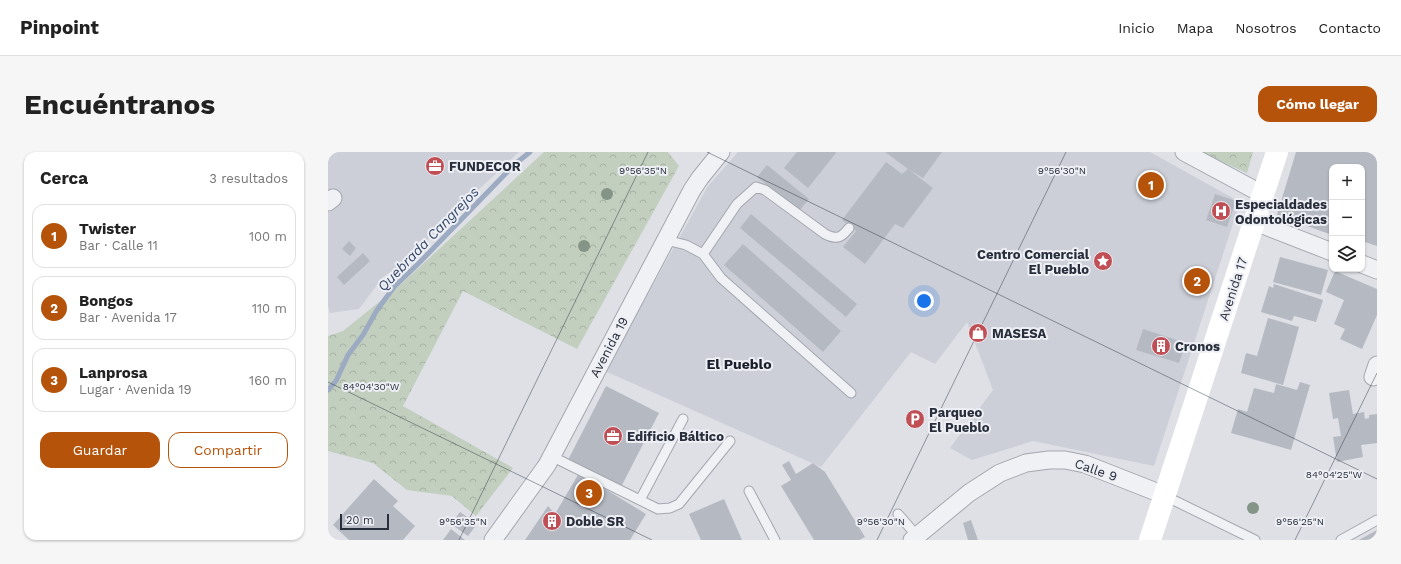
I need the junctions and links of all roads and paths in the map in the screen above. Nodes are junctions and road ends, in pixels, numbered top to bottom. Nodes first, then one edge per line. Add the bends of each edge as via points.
1 (721, 152) edge
2 (1184, 152) edge
3 (1277, 152) edge
4 (1264, 195) junction
5 (1255, 222) junction
6 (849, 228) dead end
7 (666, 240) junction
8 (1329, 251) edge
9 (703, 254) junction
10 (1365, 265) edge
11 (1377, 270) edge
12 (851, 393) dead end
13 (683, 419) dead end
14 (730, 441) dead end
15 (552, 456) junction
16 (749, 490) dead end
17 (1164, 495) junction
18 (640, 500) junction
19 (898, 514) dead end
20 (1377, 520) edge
21 (914, 538) edge
22 (493, 540) edge
23 (775, 540) edge
24 (1150, 540) edge
25 (1255, 540) edge
26 (1341, 540) edge

1 - 7 street, Avenida 19 via 700,178
2 - 4 street
3 - 4 main road, Avenida 17
4 - 5 main road, Avenida 17
5 - 8 street
5 - 17 main road, Avenida 17
6 - 9 lane via 843,236 834,238 765,190 756,187 737,204
7 - 9 lane via 686,245
7 - 15 street, Avenida 19
9 - 12 lane via 720,278
10 - 11 street
13 - 18 lane
14 - 18 lane via 679,504 658,509
15 - 18 lane
15 - 22 street, Avenida 19
16 - 23 lane
17 - 21 street, Calle 9 via 1085,464 1064,460 1026,463 1000,473 969,493
17 - 24 main road, Avenida 17
17 - 25 lane
19 - 21 lane
20 - 26 lane

